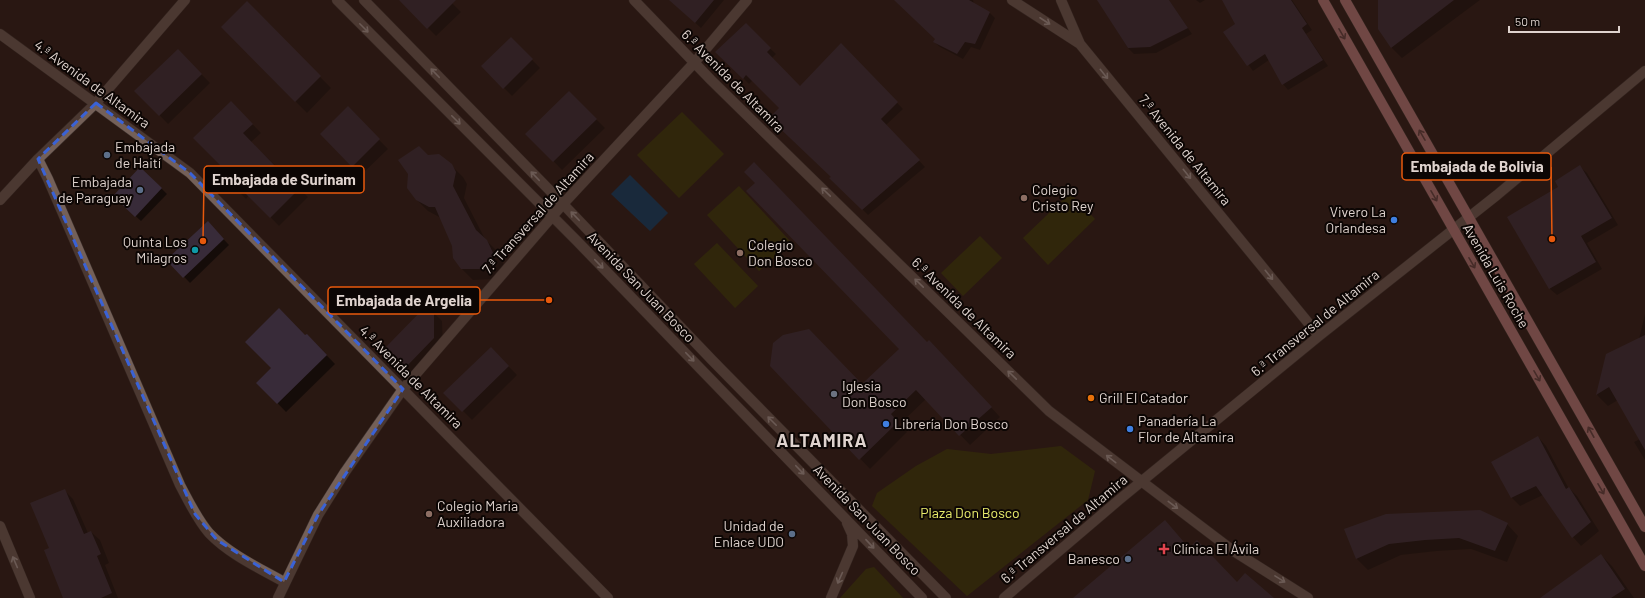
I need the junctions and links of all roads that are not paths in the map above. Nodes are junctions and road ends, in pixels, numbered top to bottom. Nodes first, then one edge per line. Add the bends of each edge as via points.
1 (185, 0) edge
2 (337, 0) edge
3 (364, 0) edge
4 (634, 0) edge
5 (746, 0) edge
6 (1012, 0) edge
7 (1061, 0) edge
8 (1323, 0) edge
9 (1345, 0) edge
10 (0, 34) edge
11 (1080, 44) junction
12 (694, 63) junction
13 (1645, 71) edge
14 (96, 103) junction
15 (38, 159) junction
16 (0, 200) edge
17 (563, 204) junction
18 (552, 216) junction
19 (1469, 217) junction
20 (1453, 229) junction
21 (1319, 336) junction
22 (403, 389) junction
23 (1142, 482) junction
24 (844, 515) junction
25 (0, 526) edge
26 (1645, 527) edge
27 (1645, 566) edge
28 (284, 582) junction
29 (30, 598) edge
30 (278, 598) edge
31 (608, 598) edge
32 (831, 598) edge
33 (922, 598) edge
34 (946, 598) edge
35 (1004, 598) edge
36 (1308, 598) edge

1 - 14 street
2 -> 18 street, Avenida San Juan Bosco
17 -> 3 street, Avenida San Juan Bosco
4 - 12 street, 6.ª Avenida de Altamira
5 - 12 street, 7.ª Transversal de Altamira
6 -> 11 street, 7.ª Avenida de Altamira
7 - 11 street
8 -> 20 main road, Avenida Luis Roche
19 -> 9 main road, Avenida Luis Roche
10 - 14 street, 4.ª Avenida de Altamira
11 -> 21 street, 7.ª Avenida de Altamira
12 - 17 street, 7.ª Transversal de Altamira
23 -> 12 street, 6.ª Avenida de Altamira via 1049,411
13 - 19 street, 6.ª Transversal de Altamira
14 - 15 street
14 - 22 street, 4.ª Avenida de Altamira via 190,173
15 - 16 street
15 - 28 street via 195,514 216,540
17 - 18 street, 7.ª Transversal de Altamira
34 -> 17 street, Avenida San Juan Bosco
18 - 22 street, 7.ª Transversal de Altamira
18 -> 24 street, Avenida San Juan Bosco
19 - 20 street, 6.ª Transversal de Altamira
26 -> 19 main road, Avenida Luis Roche
20 - 21 street, 6.ª Transversal de Altamira
20 -> 27 main road, Avenida Luis Roche
21 - 23 street, 6.ª Transversal de Altamira
22 - 28 street, 7.ª Transversal de Altamira via 318,515
22 - 31 street, 4.ª Avenida de Altamira
23 - 35 street, 6.ª Transversal de Altamira
23 -> 36 street, 6.ª Avenida de Altamira via 1232,550
24 -> 32 street via 852,534 853,546
24 -> 33 street, Avenida San Juan Bosco
29 -> 25 street
28 - 30 street, 7.ª Transversal de Altamira

